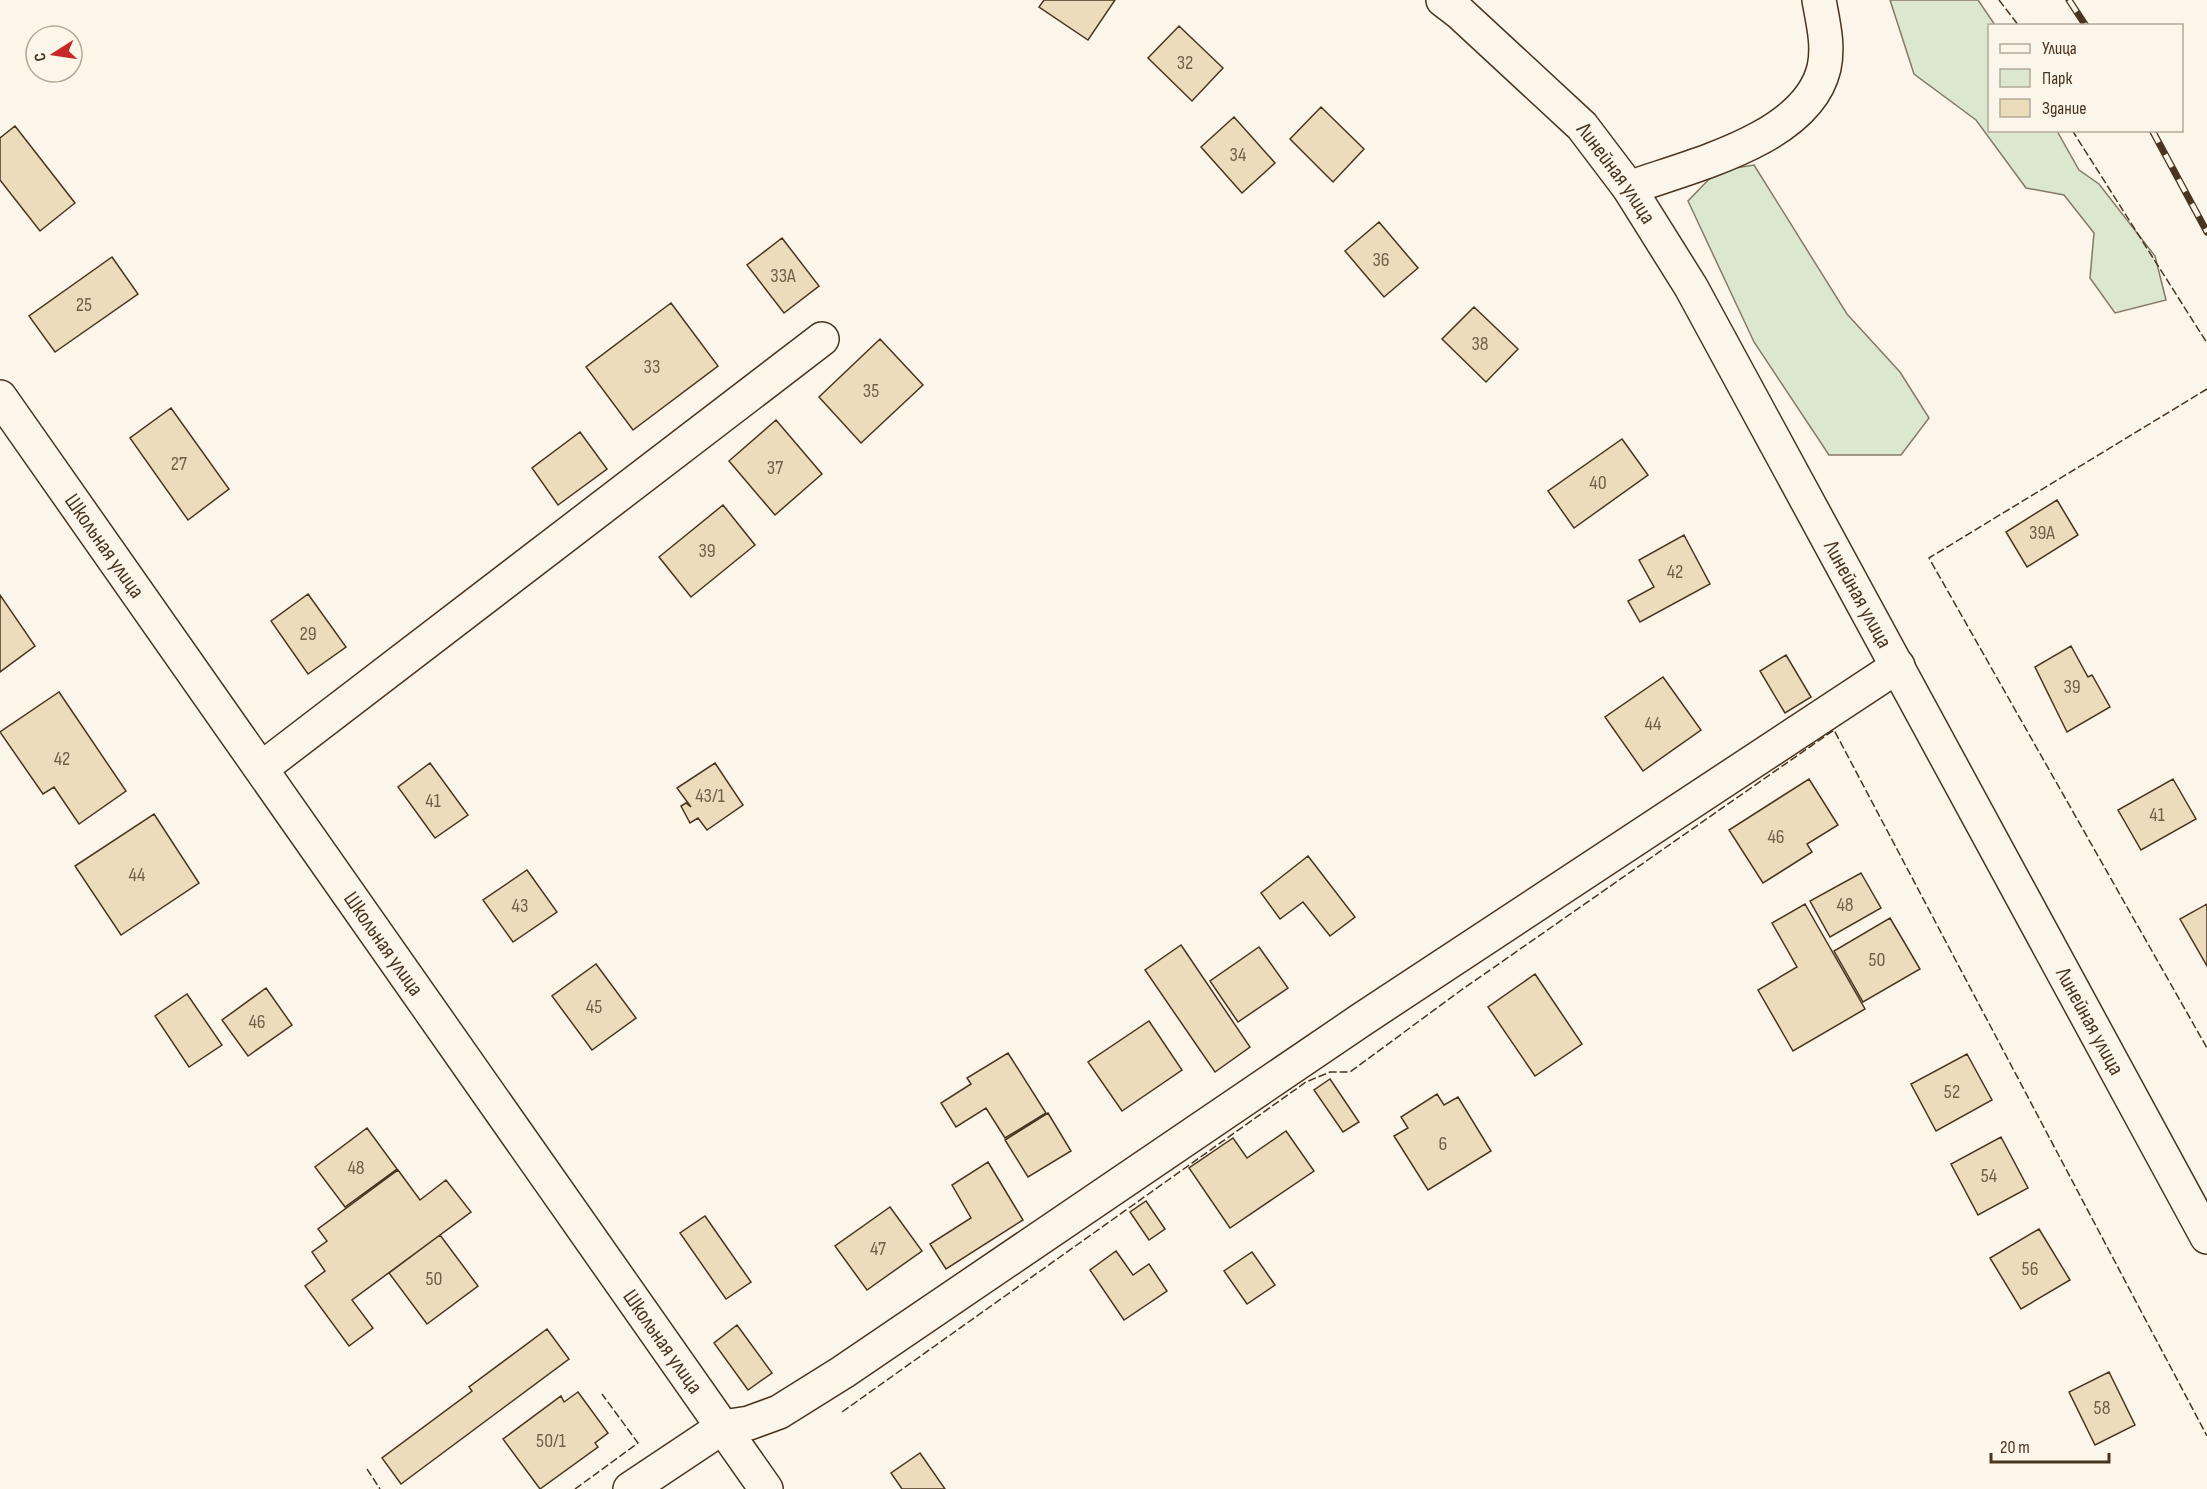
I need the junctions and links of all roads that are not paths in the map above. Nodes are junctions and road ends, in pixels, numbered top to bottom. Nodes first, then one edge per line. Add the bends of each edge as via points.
1 (1443, 0) edge
2 (1819, 0) edge
3 (1629, 188) junction
4 (822, 339) dead end
5 (0, 397) edge
6 (1898, 666) junction
7 (262, 768) junction
8 (2207, 1238) edge
9 (723, 1427) junction
10 (630, 1489) edge
11 (766, 1489) edge

1 - 3 street, Линейная улица via 1582,126
2 - 3 street via 1827,46 1824,70 1793,117 1740,147
3 - 6 street, Линейная улица via 1691,286
4 - 7 street
5 - 7 street, Школьная улица
6 - 8 street, Линейная улица
6 - 9 street via 1361,1020 843,1372 779,1412
7 - 9 street, Школьная улица
9 - 10 street
9 - 11 street, Школьная улица

